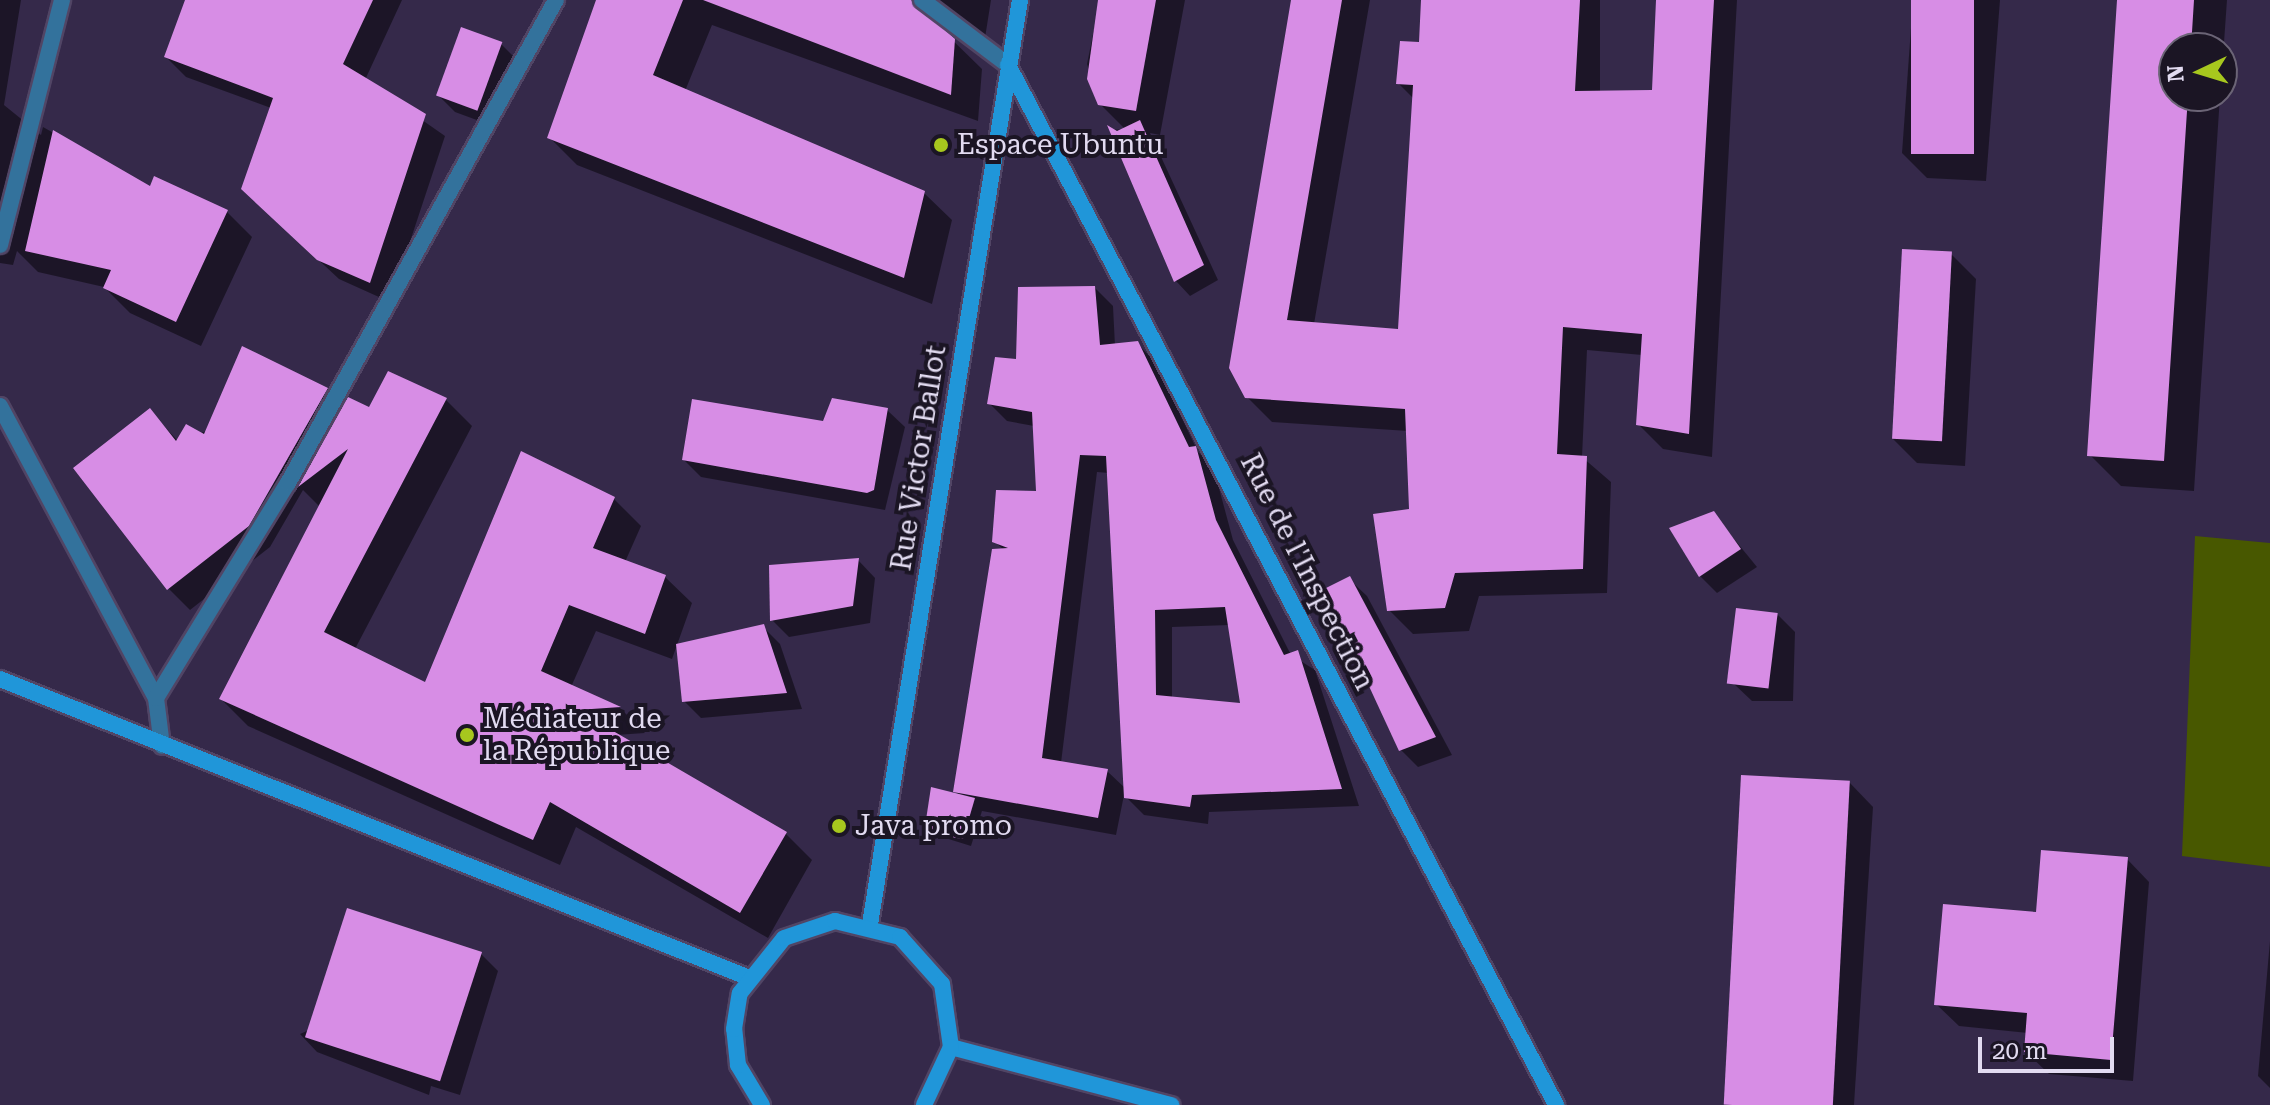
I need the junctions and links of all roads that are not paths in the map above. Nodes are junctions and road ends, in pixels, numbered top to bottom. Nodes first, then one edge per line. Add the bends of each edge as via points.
1 (62, 0) edge
2 (556, 0) edge
3 (922, 0) edge
4 (1020, 0) edge
5 (1008, 65) junction
6 (0, 245) edge
7 (0, 406) edge
8 (0, 679) edge
9 (156, 698) junction
10 (162, 746) junction
11 (870, 924) junction
12 (747, 977) junction
13 (951, 1047) junction
14 (762, 1105) edge
15 (924, 1105) edge
16 (1171, 1105) edge
17 (1556, 1105) edge

1 - 6 street
2 - 9 street via 288,483
3 - 5 street
4 - 5 main road, Rue Victor Ballot
5 - 11 main road, Rue Victor Ballot
5 - 17 main road, Rue de l'Inspection
7 - 9 street
8 - 10 main road
9 - 10 street
10 - 12 main road
11 - 12 main road via 835,921 799,930 769,949
11 - 13 main road via 913,946 934,970 948,999
12 - 14 main road via 735,1011 735,1047
13 - 15 main road
13 - 16 main road

